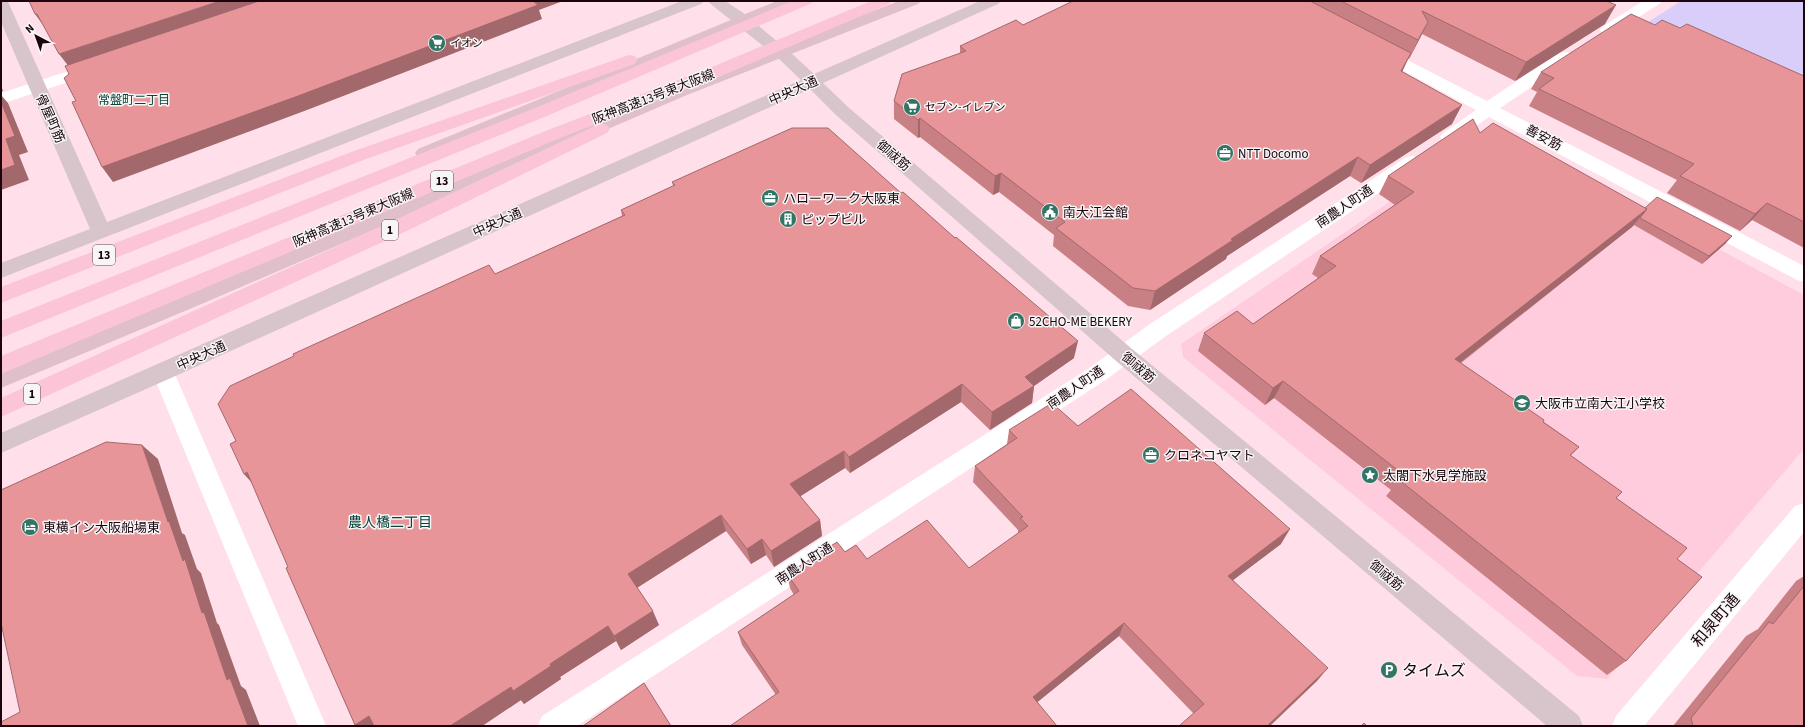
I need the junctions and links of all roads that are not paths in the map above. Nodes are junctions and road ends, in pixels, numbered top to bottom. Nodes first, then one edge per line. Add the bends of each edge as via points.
1 (696, 1) edge
2 (714, 1) edge
3 (799, 1) edge
4 (884, 1) edge
5 (913, 1) edge
6 (993, 1) edge
7 (1654, 1) edge
8 (1, 4) edge
9 (1360, 42) edge
10 (105, 64) edge
11 (713, 73) junction
12 (811, 81) junction
13 (37, 87) junction
14 (1, 99) edge
15 (1489, 108) junction
16 (101, 231) junction
17 (1, 271) edge
18 (1804, 275) edge
19 (1, 295) edge
20 (1, 325) edge
21 (1, 330) edge
22 (1123, 354) junction
23 (1, 365) edge
24 (163, 372) junction
25 (1, 378) edge
26 (1, 408) edge
27 (1, 443) edge
28 (1804, 514) edge
29 (312, 726) edge
30 (552, 726) edge
31 (1570, 726) edge
32 (1626, 726) edge

1 - 16 street
2 - 12 street, 御祓筋 via 742,20
3 - 19 highway, 13 via 360,155
3 - 20 main road
3 - 21 highway, 阪神高速13号東大阪線 / 13 via 536,114
4 - 11 highway, 阪神高速13号東大阪線 / 13
5 - 25 main road via 681,91 197,298
6 - 12 street, 中央大通
7 - 15 street, 南農人町通
8 - 13 street, 骨屋町筋
9 - 15 street, 善安筋
10 - 13 street
11 - 23 highway, 阪神高速13号東大阪線 / 13 via 546,137
11 - 26 highway, 1 via 404,224
12 - 22 street, 御祓筋 via 842,111
12 - 24 street, 中央大通
13 - 14 street
13 - 16 street, 骨屋町筋
15 - 18 street, 善安筋
15 - 22 street, 南農人町通
16 - 17 street
22 - 30 street, 南農人町通 via 1096,375
22 - 31 street, 御祓筋
24 - 27 street, 中央大通
24 - 29 street
28 - 32 street, 和泉町通

